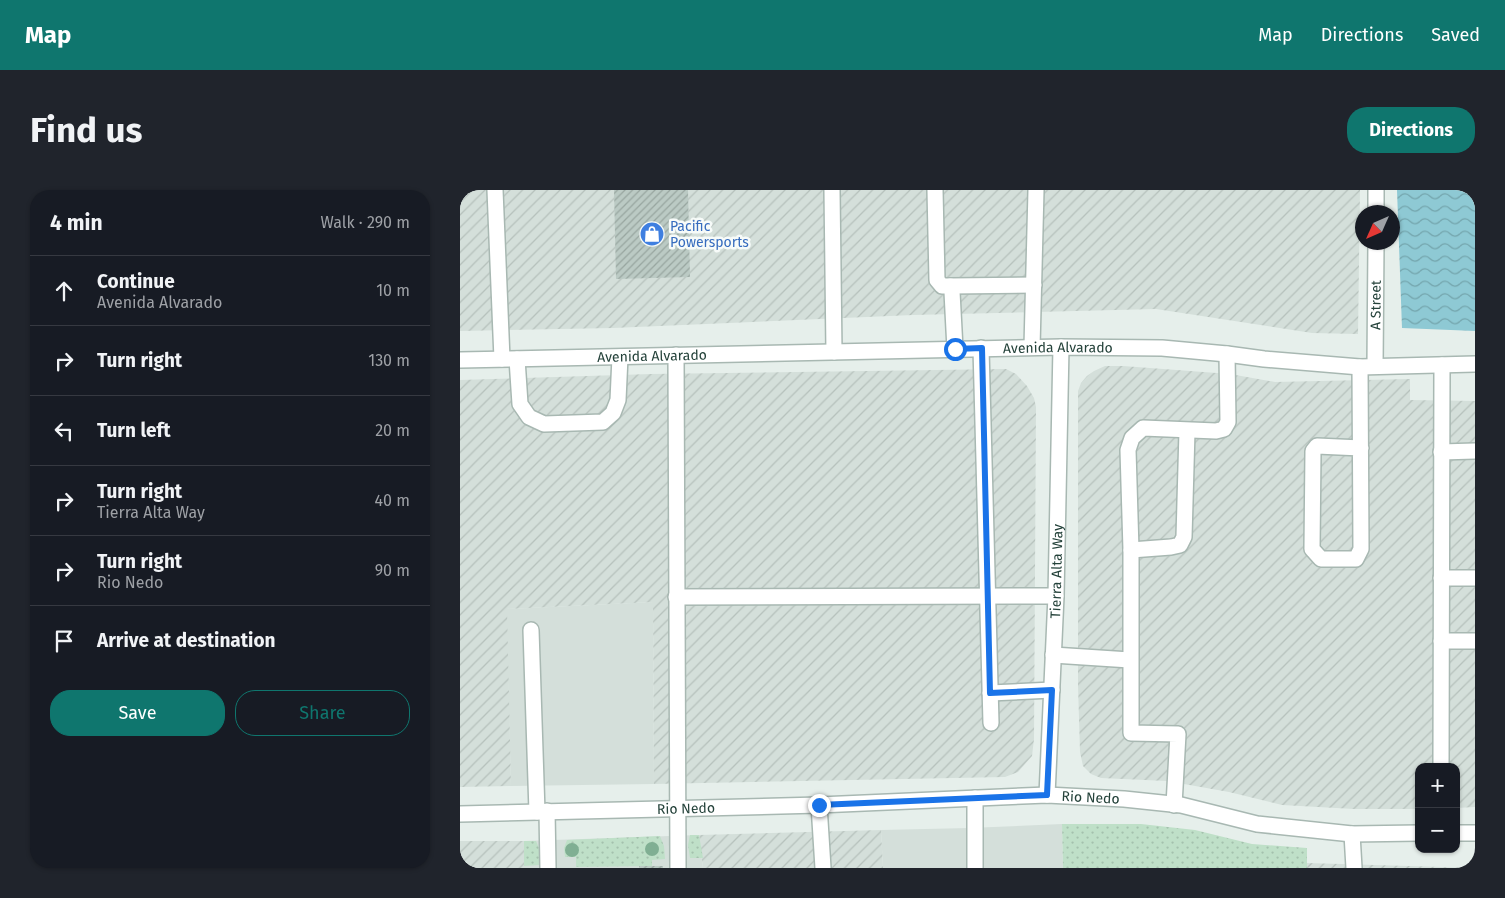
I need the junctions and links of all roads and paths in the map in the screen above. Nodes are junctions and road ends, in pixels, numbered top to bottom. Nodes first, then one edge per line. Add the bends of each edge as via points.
1 (495, 190) edge
2 (832, 190) edge
3 (935, 190) edge
4 (1036, 190) edge
5 (1376, 190) edge
6 (1376, 205) edge
7 (1375, 250) edge
8 (1034, 285) junction
9 (950, 286) junction
10 (1032, 347) junction
11 (1062, 347) junction
12 (982, 348) junction
13 (955, 349) junction
14 (834, 352) junction
15 (1227, 354) junction
16 (676, 355) junction
17 (620, 357) junction
18 (510, 359) junction
19 (460, 360) edge
20 (1475, 364) edge
21 (1442, 365) junction
22 (1368, 366) junction
23 (1187, 431) junction
24 (1361, 448) junction
25 (1475, 451) edge
26 (1441, 452) junction
27 (1131, 550) junction
28 (1441, 578) junction
29 (1475, 578) edge
30 (987, 596) junction
31 (1056, 596) junction
32 (676, 597) junction
33 (531, 630) dead end
34 (1441, 641) junction
35 (1475, 641) edge
36 (1053, 655) junction
37 (1130, 660) junction
38 (1052, 690) junction
39 (990, 693) junction
40 (991, 723) dead end
41 (1441, 763) edge
42 (1047, 795) junction
43 (975, 798) junction
44 (819, 805) junction
45 (1174, 805) junction
46 (676, 807) junction
47 (542, 812) junction
48 (460, 814) edge
49 (1415, 833) edge
50 (1460, 833) edge
51 (1475, 833) edge
52 (1352, 834) junction
53 (548, 868) edge
54 (678, 868) edge
55 (823, 868) edge
56 (975, 868) edge
57 (1354, 868) edge

1 - 18 street
2 - 14 street
3 - 9 street via 937,280 942,286
4 - 8 street
5 - 6 street
7 - 22 street, A Street
8 - 9 street
8 - 10 street
9 - 13 street
10 - 11 street, Avenida Alvarado
10 - 12 street, Avenida Alvarado
11 - 15 street, Avenida Alvarado via 1162,348
11 - 31 street, Tierra Alta Way
12 - 13 street, Avenida Alvarado
12 - 30 street
13 - 14 street, Avenida Alvarado
14 - 16 street, Avenida Alvarado
15 - 22 street, Avenida Alvarado
15 - 23 street via 1228,422 1224,429 1216,432
16 - 17 street, Avenida Alvarado
16 - 32 street
17 - 18 street, Avenida Alvarado
17 - 18 street via 618,400 613,414 603,422 544,424 529,418 520,404
18 - 19 street, Avenida Alvarado
20 - 21 street, Avenida Alvarado
21 - 22 street, Avenida Alvarado
21 - 26 street
22 - 24 street, A Street
23 - 27 street via 1184,537 1180,545
23 - 27 street via 1143,428 1132,438 1128,450
24 - 24 street, A Street via 1361,549 1356,559 1321,559 1312,549 1313,451 1317,446
25 - 26 street
26 - 28 street
27 - 37 street
28 - 29 street
28 - 34 street
30 - 31 street
30 - 32 street
30 - 39 street
31 - 36 street, Tierra Alta Way
32 - 46 street
33 - 47 street
34 - 35 street
34 - 41 street
36 - 37 street
36 - 38 street, Tierra Alta Way
37 - 45 street via 1132,733 1178,734
38 - 39 street
38 - 42 street, Tierra Alta Way
39 - 40 street
42 - 43 street, Rio Nedo
42 - 45 street, Rio Nedo
43 - 44 street, Rio Nedo
43 - 56 street
44 - 46 street, Rio Nedo
44 - 55 street
45 - 52 street, Rio Nedo via 1257,824
46 - 47 street, Rio Nedo
46 - 54 street
47 - 48 street, Rio Nedo
47 - 53 street
49 - 52 street, Rio Nedo
50 - 51 street
52 - 57 street

